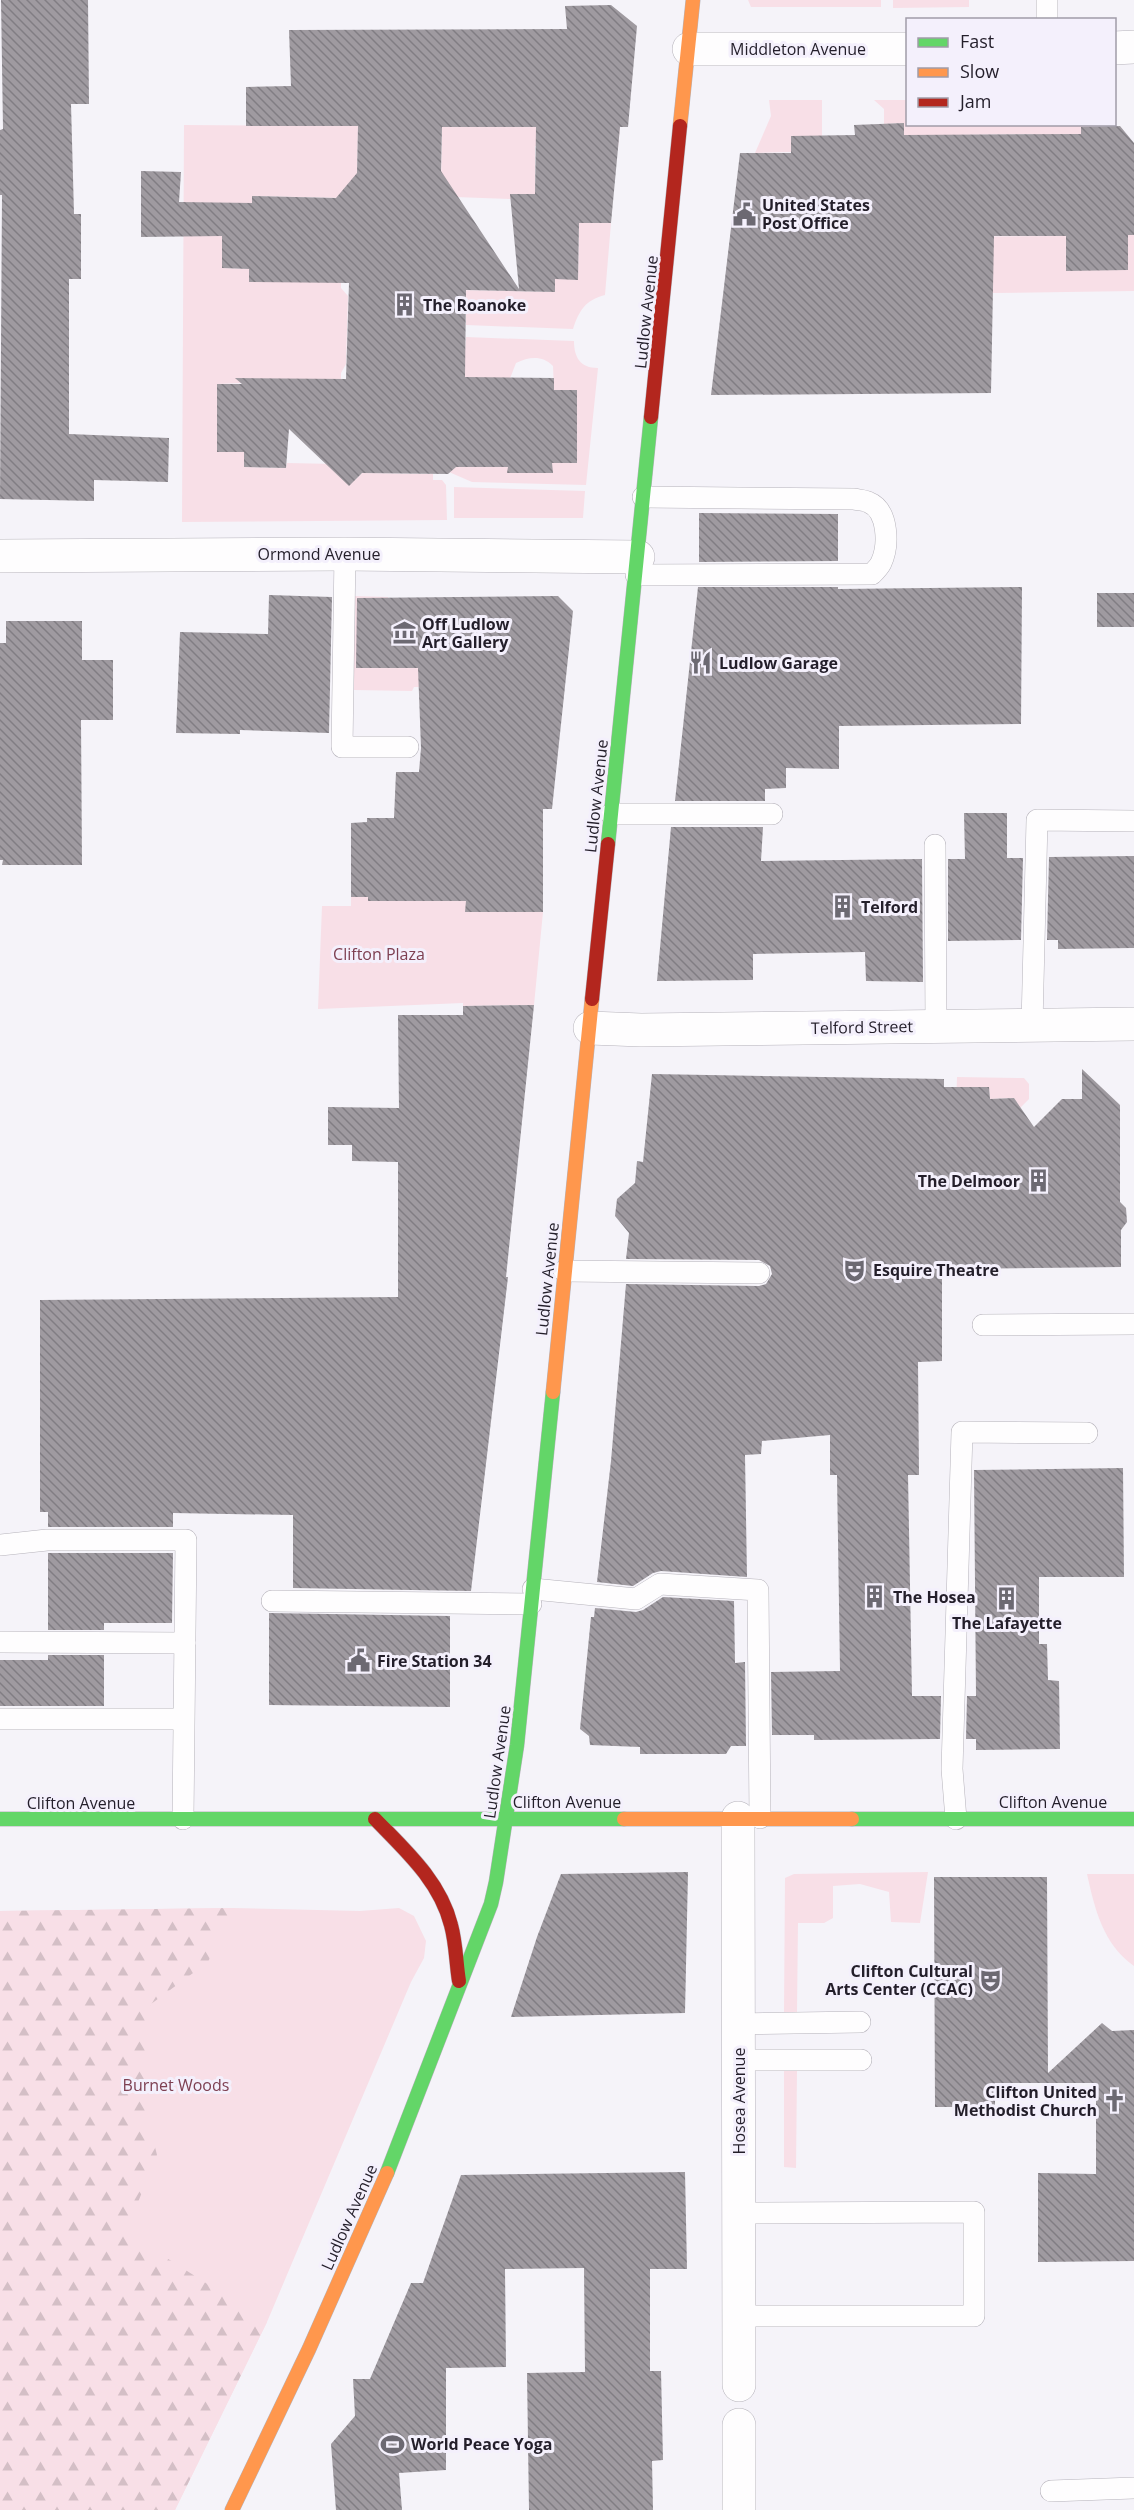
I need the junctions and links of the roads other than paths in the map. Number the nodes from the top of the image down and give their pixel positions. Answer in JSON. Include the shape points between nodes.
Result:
{"nodes":[{"id":1,"x":693,"y":0,"type":"edge"},
{"id":2,"x":1047,"y":0,"type":"edge"},
{"id":3,"x":1047,"y":18,"type":"edge"},
{"id":4,"x":1134,"y":47,"type":"edge"},
{"id":5,"x":1116,"y":48,"type":"edge"},
{"id":6,"x":689,"y":49,"type":"junction"},
{"id":7,"x":906,"y":49,"type":"edge"},
{"id":8,"x":643,"y":497,"type":"junction"},
{"id":9,"x":345,"y":554,"type":"junction"},
{"id":10,"x":0,"y":556,"type":"edge"},
{"id":11,"x":637,"y":566,"type":"junction"},
{"id":12,"x":408,"y":747,"type":"dead end"},
{"id":13,"x":611,"y":814,"type":"junction"},
{"id":14,"x":772,"y":814,"type":"dead end"},
{"id":15,"x":1134,"y":821,"type":"edge"},
{"id":16,"x":935,"y":845,"type":"dead end"},
{"id":17,"x":1134,"y":1024,"type":"edge"},
{"id":18,"x":1032,"y":1025,"type":"junction"},
{"id":19,"x":936,"y":1026,"type":"junction"},
{"id":20,"x":590,"y":1028,"type":"junction"},
{"id":21,"x":564,"y":1271,"type":"junction"},
{"id":22,"x":759,"y":1273,"type":"dead end"},
{"id":23,"x":1134,"y":1324,"type":"edge"},
{"id":24,"x":983,"y":1325,"type":"dead end"},
{"id":25,"x":1087,"y":1433,"type":"dead end"},
{"id":26,"x":0,"y":1545,"type":"edge"},
{"id":27,"x":532,"y":1596,"type":"junction"},
{"id":28,"x":272,"y":1601,"type":"dead end"},
{"id":29,"x":0,"y":1642,"type":"edge"},
{"id":30,"x":185,"y":1644,"type":"junction"},
{"id":31,"x":0,"y":1719,"type":"edge"},
{"id":32,"x":183,"y":1719,"type":"junction"},
{"id":33,"x":506,"y":1818,"type":"junction"},
{"id":34,"x":749,"y":1818,"type":"junction"},
{"id":35,"x":0,"y":1819,"type":"edge"},
{"id":36,"x":375,"y":1819,"type":"junction"},
{"id":37,"x":956,"y":1819,"type":"junction"},
{"id":38,"x":1134,"y":1819,"type":"edge"},
{"id":39,"x":183,"y":1820,"type":"junction"},
{"id":40,"x":459,"y":1983,"type":"junction"},
{"id":41,"x":860,"y":2022,"type":"dead end"},
{"id":42,"x":738,"y":2024,"type":"junction"},
{"id":43,"x":739,"y":2060,"type":"junction"},
{"id":44,"x":861,"y":2060,"type":"dead end"},
{"id":45,"x":739,"y":2213,"type":"junction"},
{"id":46,"x":739,"y":2316,"type":"junction"},
{"id":47,"x":739,"y":2385,"type":"dead end"},
{"id":48,"x":739,"y":2425,"type":"dead end"},
{"id":49,"x":1134,"y":2488,"type":"edge"},
{"id":50,"x":1051,"y":2491,"type":"dead end"},
{"id":51,"x":232,"y":2510,"type":"edge"},
{"id":52,"x":740,"y":2510,"type":"edge"}],
"edges":[{"from":1,"to":6,"type":"main road","name":"Ludlow Avenue"},
{"from":2,"to":3,"type":"lane"},
{"from":4,"to":5,"type":"street"},
{"from":6,"to":7,"type":"street","name":"Middleton Avenue"},
{"from":6,"to":8,"type":"main road","name":"Ludlow Avenue"},
{"from":8,"to":11,"type":"main road","name":"Ludlow Avenue"},
{"from":8,"to":11,"type":"lane","via":[[870,502],[885,522],[885,549],[881,564],[872,574]]},
{"from":9,"to":10,"type":"street","name":"Ormond Avenue"},
{"from":9,"to":11,"type":"street","name":"Ormond Avenue"},
{"from":9,"to":12,"type":"lane","via":[[342,747]]},
{"from":11,"to":13,"type":"main road","name":"Ludlow Avenue"},
{"from":13,"to":14,"type":"lane"},
{"from":13,"to":20,"type":"main road","name":"Ludlow Avenue"},
{"from":15,"to":18,"type":"lane","via":[[1037,820]]},
{"from":16,"to":19,"type":"lane"},
{"from":17,"to":18,"type":"street","name":"Telford Street"},
{"from":18,"to":19,"type":"street","name":"Telford Street"},
{"from":19,"to":20,"type":"street","name":"Telford Street"},
{"from":20,"to":21,"type":"main road","name":"Ludlow Avenue"},
{"from":21,"to":22,"type":"lane"},
{"from":21,"to":27,"type":"main road","name":"Ludlow Avenue"},
{"from":23,"to":24,"type":"lane"},
{"from":25,"to":37,"type":"lane","via":[[962,1432],[952,1769]]},
{"from":26,"to":30,"type":"lane","via":[[47,1540],[186,1540]]},
{"from":27,"to":28,"type":"lane"},
{"from":27,"to":33,"type":"main road","name":"Ludlow Avenue"},
{"from":27,"to":34,"type":"lane","via":[[636,1599],[660,1584],[758,1590]]},
{"from":29,"to":30,"type":"lane"},
{"from":30,"to":32,"type":"lane"},
{"from":31,"to":32,"type":"lane"},
{"from":32,"to":39,"type":"lane"},
{"from":33,"to":34,"type":"main road","name":"Clifton Avenue"},
{"from":33,"to":36,"type":"main road","name":"Clifton Avenue"},
{"from":33,"to":40,"type":"main road","name":"Ludlow Avenue","via":[[491,1904]]},
{"from":34,"to":37,"type":"main road","name":"Clifton Avenue"},
{"from":34,"to":42,"type":"street","name":"Hosea Avenue"},
{"from":35,"to":39,"type":"main road","name":"Clifton Avenue"},
{"from":36,"to":39,"type":"main road","name":"Clifton Avenue"},
{"from":36,"to":40,"type":"main road","via":[[426,1874],[441,1898],[451,1923]]},
{"from":37,"to":38,"type":"main road","name":"Clifton Avenue"},
{"from":40,"to":51,"type":"main road","name":"Ludlow Avenue","via":[[386,2175]]},
{"from":41,"to":42,"type":"lane"},
{"from":42,"to":43,"type":"street","name":"Hosea Avenue"},
{"from":43,"to":44,"type":"lane"},
{"from":43,"to":45,"type":"street","name":"Hosea Avenue"},
{"from":45,"to":46,"type":"street","name":"Hosea Avenue"},
{"from":45,"to":46,"type":"lane","via":[[974,2212],[974,2316]]},
{"from":46,"to":47,"type":"street","name":"Hosea Avenue"},
{"from":48,"to":52,"type":"street"},
{"from":49,"to":50,"type":"lane"}]}
